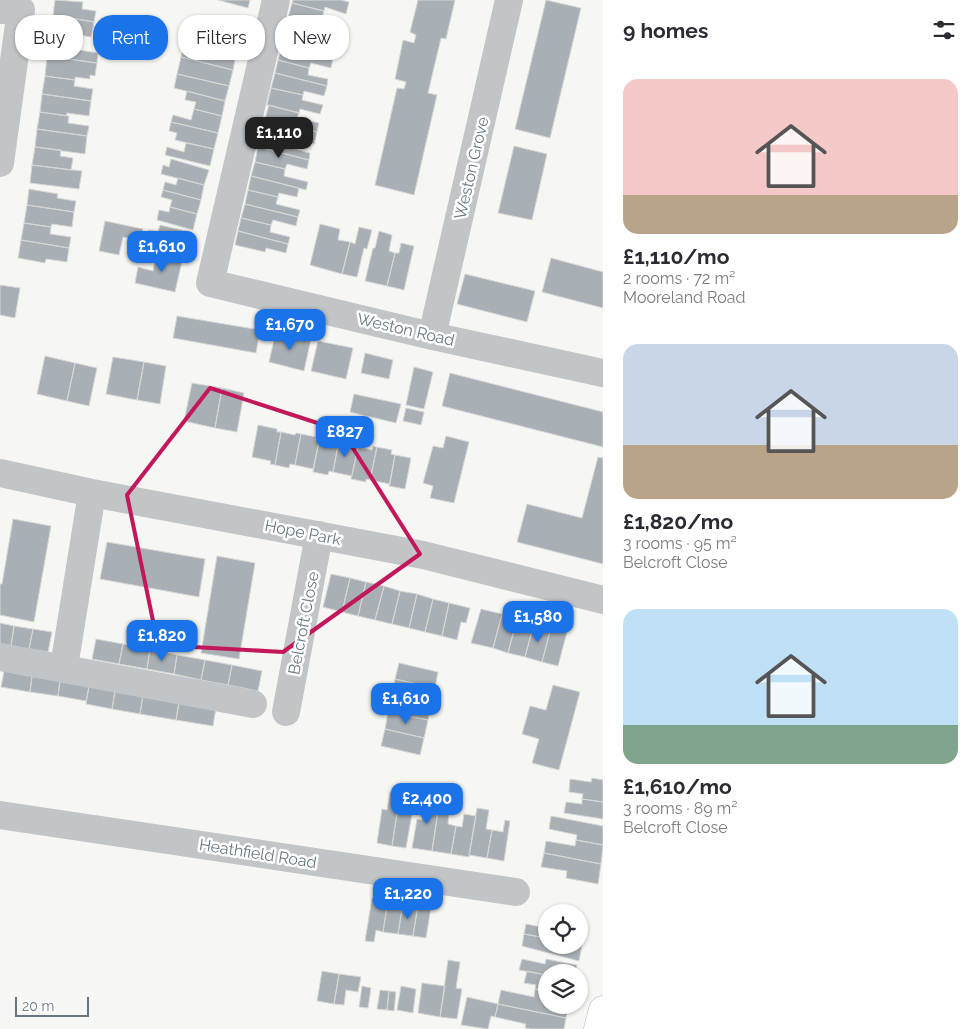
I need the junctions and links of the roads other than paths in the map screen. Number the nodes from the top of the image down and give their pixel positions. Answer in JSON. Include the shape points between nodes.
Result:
{"nodes":[{"id":1,"x":276,"y":0,"type":"edge"},
{"id":2,"x":509,"y":0,"type":"edge"},
{"id":3,"x":0,"y":10,"type":"edge"},
{"id":4,"x":0,"y":163,"type":"edge"},
{"id":5,"x":432,"y":336,"type":"junction"},
{"id":6,"x":602,"y":369,"type":"edge"},
{"id":7,"x":0,"y":473,"type":"edge"},
{"id":8,"x":92,"y":493,"type":"junction"},
{"id":9,"x":319,"y":534,"type":"junction"},
{"id":10,"x":603,"y":600,"type":"edge"},
{"id":11,"x":0,"y":657,"type":"edge"},
{"id":12,"x":64,"y":667,"type":"junction"},
{"id":13,"x":254,"y":704,"type":"dead end"},
{"id":14,"x":286,"y":712,"type":"dead end"},
{"id":15,"x":0,"y":815,"type":"edge"},
{"id":16,"x":516,"y":892,"type":"dead end"},
{"id":17,"x":603,"y":1010,"type":"edge"},
{"id":18,"x":598,"y":1029,"type":"edge"}],
"edges":[{"from":1,"to":5,"type":"street","name":"Weston Road","via":[[210,283]]},
{"from":2,"to":5,"type":"street","name":"Weston Grove"},
{"from":3,"to":4,"type":"street","via":[[21,10]]},
{"from":5,"to":6,"type":"street","name":"Weston Road"},
{"from":7,"to":8,"type":"street","name":"Hope Park"},
{"from":8,"to":9,"type":"street","name":"Hope Park"},
{"from":8,"to":12,"type":"street"},
{"from":9,"to":10,"type":"street","name":"Hope Park","via":[[423,555]]},
{"from":9,"to":14,"type":"street","name":"Belcroft Close"},
{"from":11,"to":12,"type":"street"},
{"from":12,"to":13,"type":"street"},
{"from":15,"to":16,"type":"street","name":"Heathfield Road"},
{"from":17,"to":18,"type":"main road"}]}
